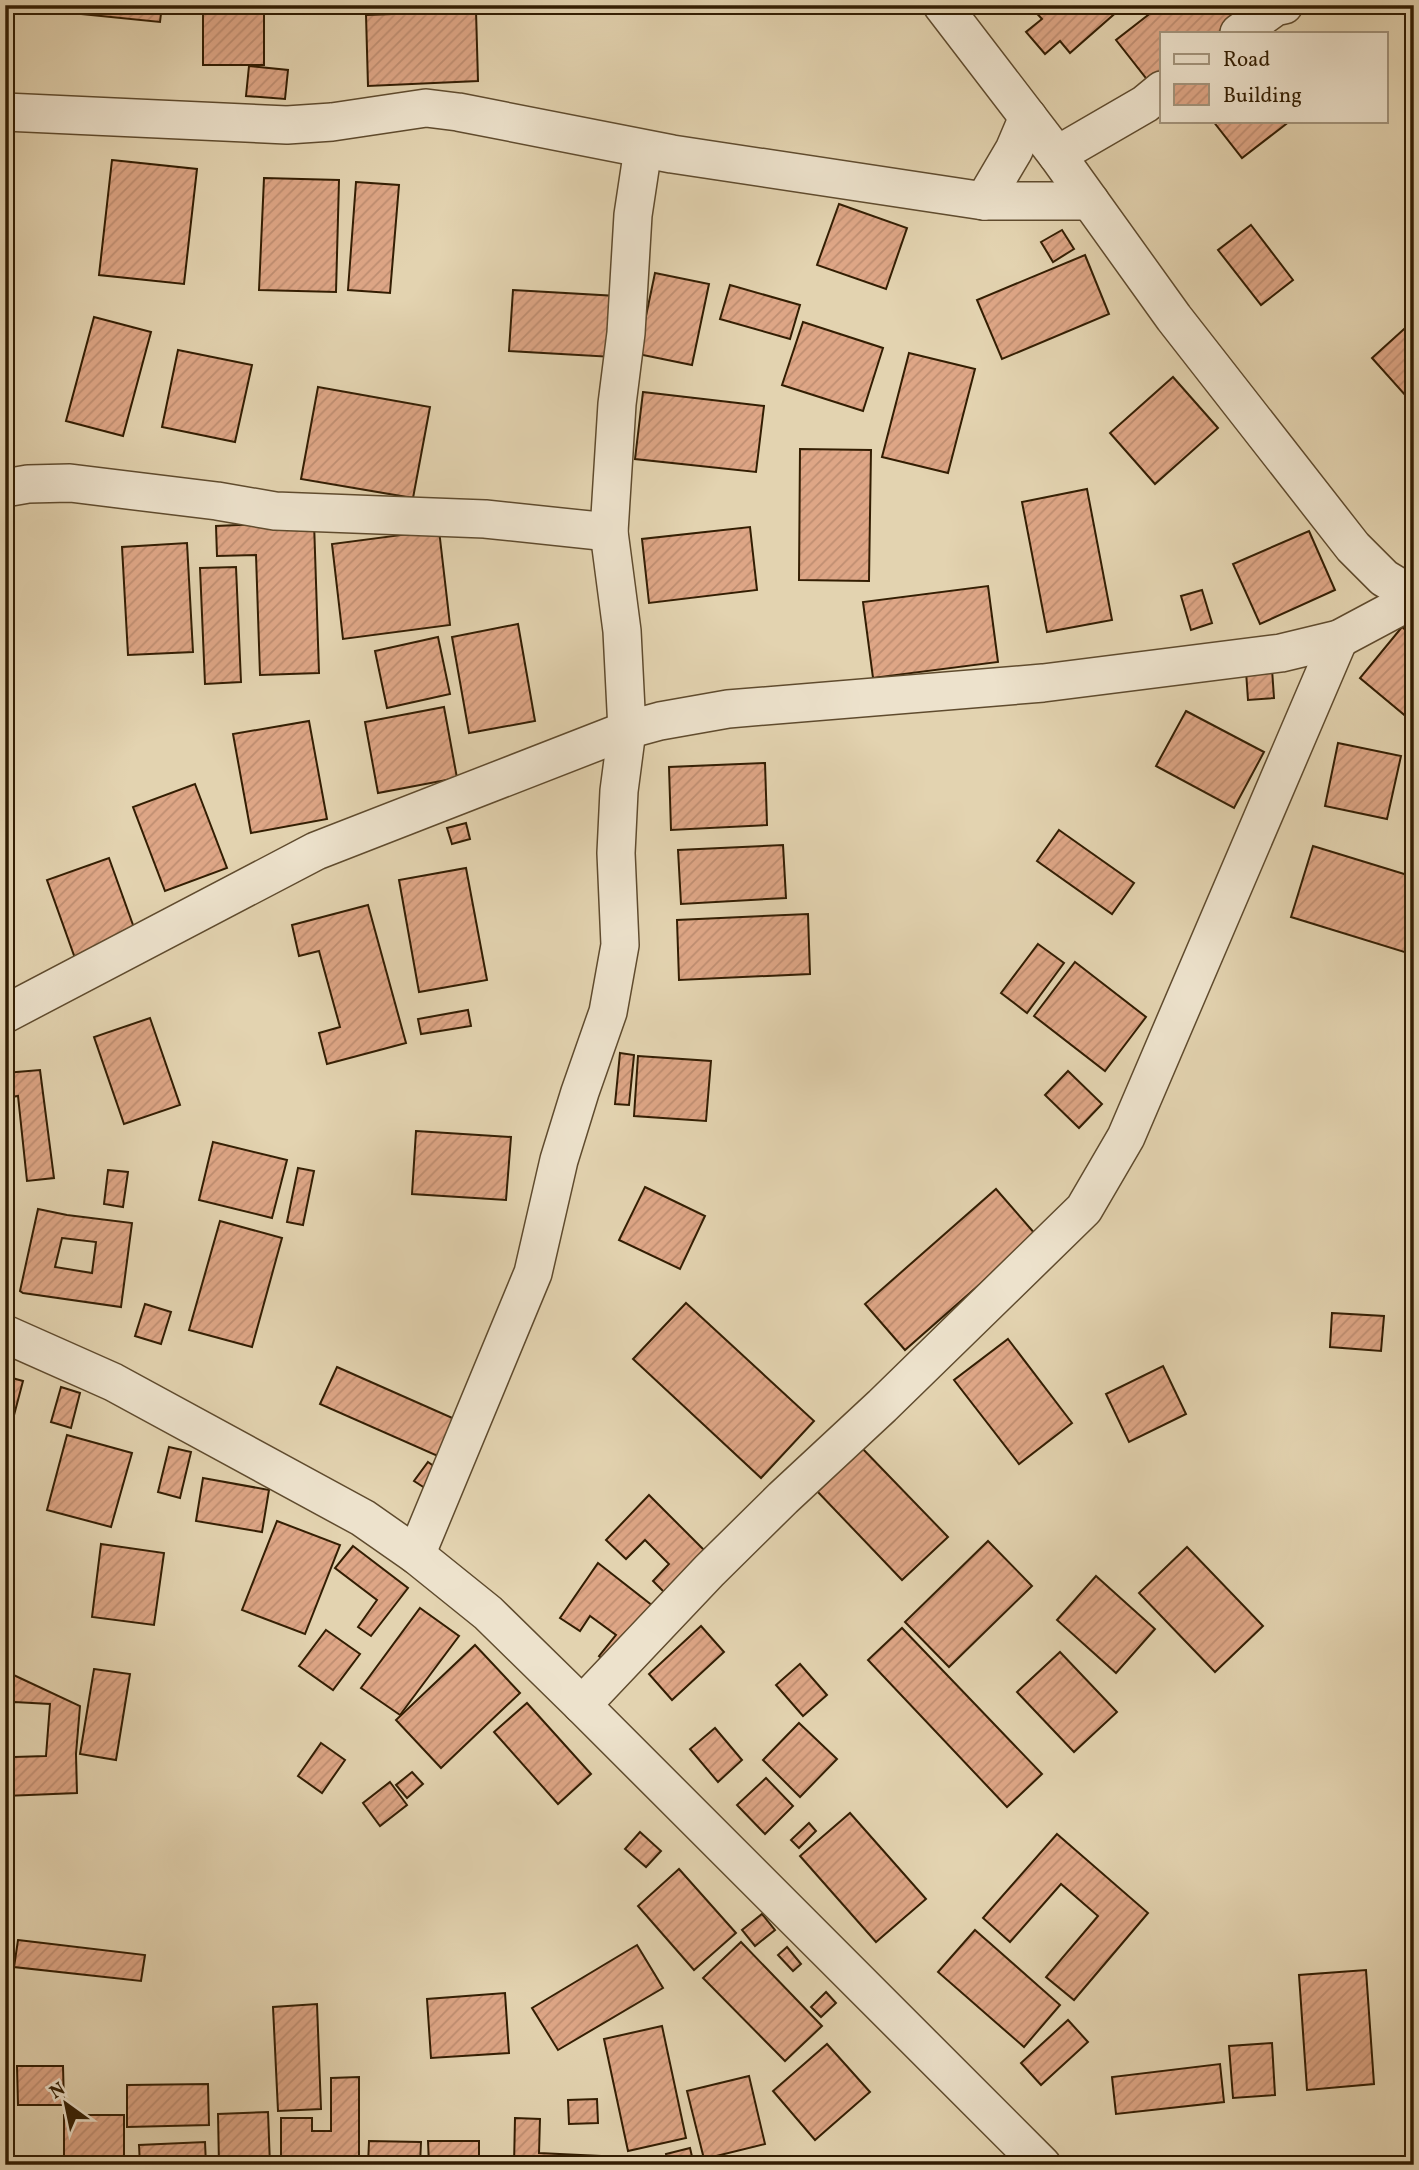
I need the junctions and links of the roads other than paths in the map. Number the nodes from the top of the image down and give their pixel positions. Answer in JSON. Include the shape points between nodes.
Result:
{"nodes":[{"id":1,"x":942,"y":5,"type":"edge"},
{"id":2,"x":1283,"y":5,"type":"edge"},
{"id":3,"x":1240,"y":32,"type":"edge"},
{"id":4,"x":1160,"y":92,"type":"edge"},
{"id":5,"x":5,"y":112,"type":"edge"},
{"id":6,"x":1028,"y":117,"type":"junction"},
{"id":7,"x":643,"y":149,"type":"junction"},
{"id":8,"x":1057,"y":155,"type":"junction"},
{"id":9,"x":984,"y":201,"type":"junction"},
{"id":10,"x":1090,"y":201,"type":"junction"},
{"id":11,"x":5,"y":488,"type":"edge"},
{"id":12,"x":609,"y":532,"type":"junction"},
{"id":13,"x":1414,"y":597,"type":"edge"},
{"id":14,"x":1339,"y":639,"type":"junction"},
{"id":15,"x":627,"y":730,"type":"junction"},
{"id":16,"x":5,"y":1014,"type":"edge"},
{"id":17,"x":5,"y":1334,"type":"edge"},
{"id":18,"x":416,"y":1555,"type":"junction"},
{"id":19,"x":582,"y":1704,"type":"junction"},
{"id":20,"x":1042,"y":2165,"type":"edge"}],
"edges":[{"from":1,"to":6,"type":"street"},
{"from":2,"to":3,"type":"street"},
{"from":4,"to":8,"type":"street"},
{"from":5,"to":7,"type":"street","via":[[287,125],[426,108]]},
{"from":6,"to":8,"type":"street"},
{"from":6,"to":9,"type":"street"},
{"from":7,"to":9,"type":"street"},
{"from":7,"to":12,"type":"street","via":[[633,215]]},
{"from":8,"to":10,"type":"street"},
{"from":9,"to":10,"type":"street"},
{"from":10,"to":13,"type":"street","via":[[1174,318],[1353,547],[1384,578]]},
{"from":11,"to":12,"type":"street","via":[[70,483],[275,511],[485,519]]},
{"from":12,"to":15,"type":"street","via":[[622,631]]},
{"from":13,"to":14,"type":"street"},
{"from":14,"to":15,"type":"street","via":[[1184,667],[728,709]]},
{"from":14,"to":19,"type":"street","via":[[1126,1137],[1084,1209],[783,1498]]},
{"from":15,"to":16,"type":"street","via":[[316,851]]},
{"from":15,"to":18,"type":"street","via":[[616,853],[620,944],[608,1013],[559,1160],[533,1273]]},
{"from":17,"to":18,"type":"street","via":[[113,1382],[363,1518]]},
{"from":18,"to":19,"type":"street","via":[[488,1613]]},
{"from":19,"to":20,"type":"street"}]}
